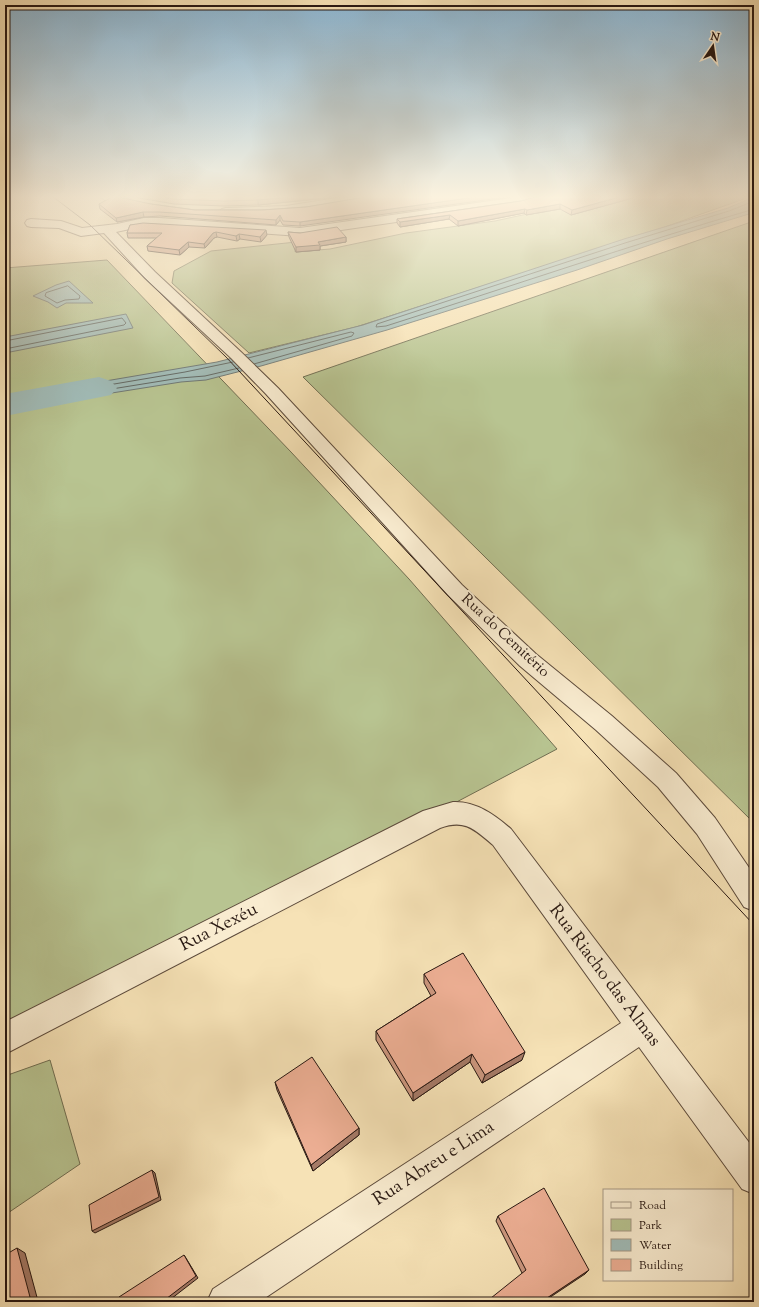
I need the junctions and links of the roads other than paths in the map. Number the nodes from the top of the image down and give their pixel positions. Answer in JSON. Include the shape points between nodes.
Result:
{"nodes":[{"id":1,"x":133,"y":257,"type":"edge"},
{"id":2,"x":432,"y":819,"type":"joint"},
{"id":3,"x":754,"y":898,"type":"edge"},
{"id":4,"x":642,"y":1027,"type":"junction"},
{"id":5,"x":5,"y":1038,"type":"edge"},
{"id":6,"x":754,"y":1177,"type":"edge"},
{"id":7,"x":226,"y":1302,"type":"edge"}],
"edges":[{"from":1,"to":3,"type":"street","name":"Rua do Cemitério","via":[[254,373],[456,590],[528,660],[604,723],[666,780],[706,826]]},
{"from":2,"to":4,"type":"street","name":"Rua Riacho das Almas","via":[[455,812],[472,815],[502,837]]},
{"from":2,"to":5,"type":"street","name":"Rua Xexéu"},
{"from":4,"to":6,"type":"street","name":"Rua Riacho das Almas"},
{"from":4,"to":7,"type":"street","name":"Rua Abreu e Lima"}]}
